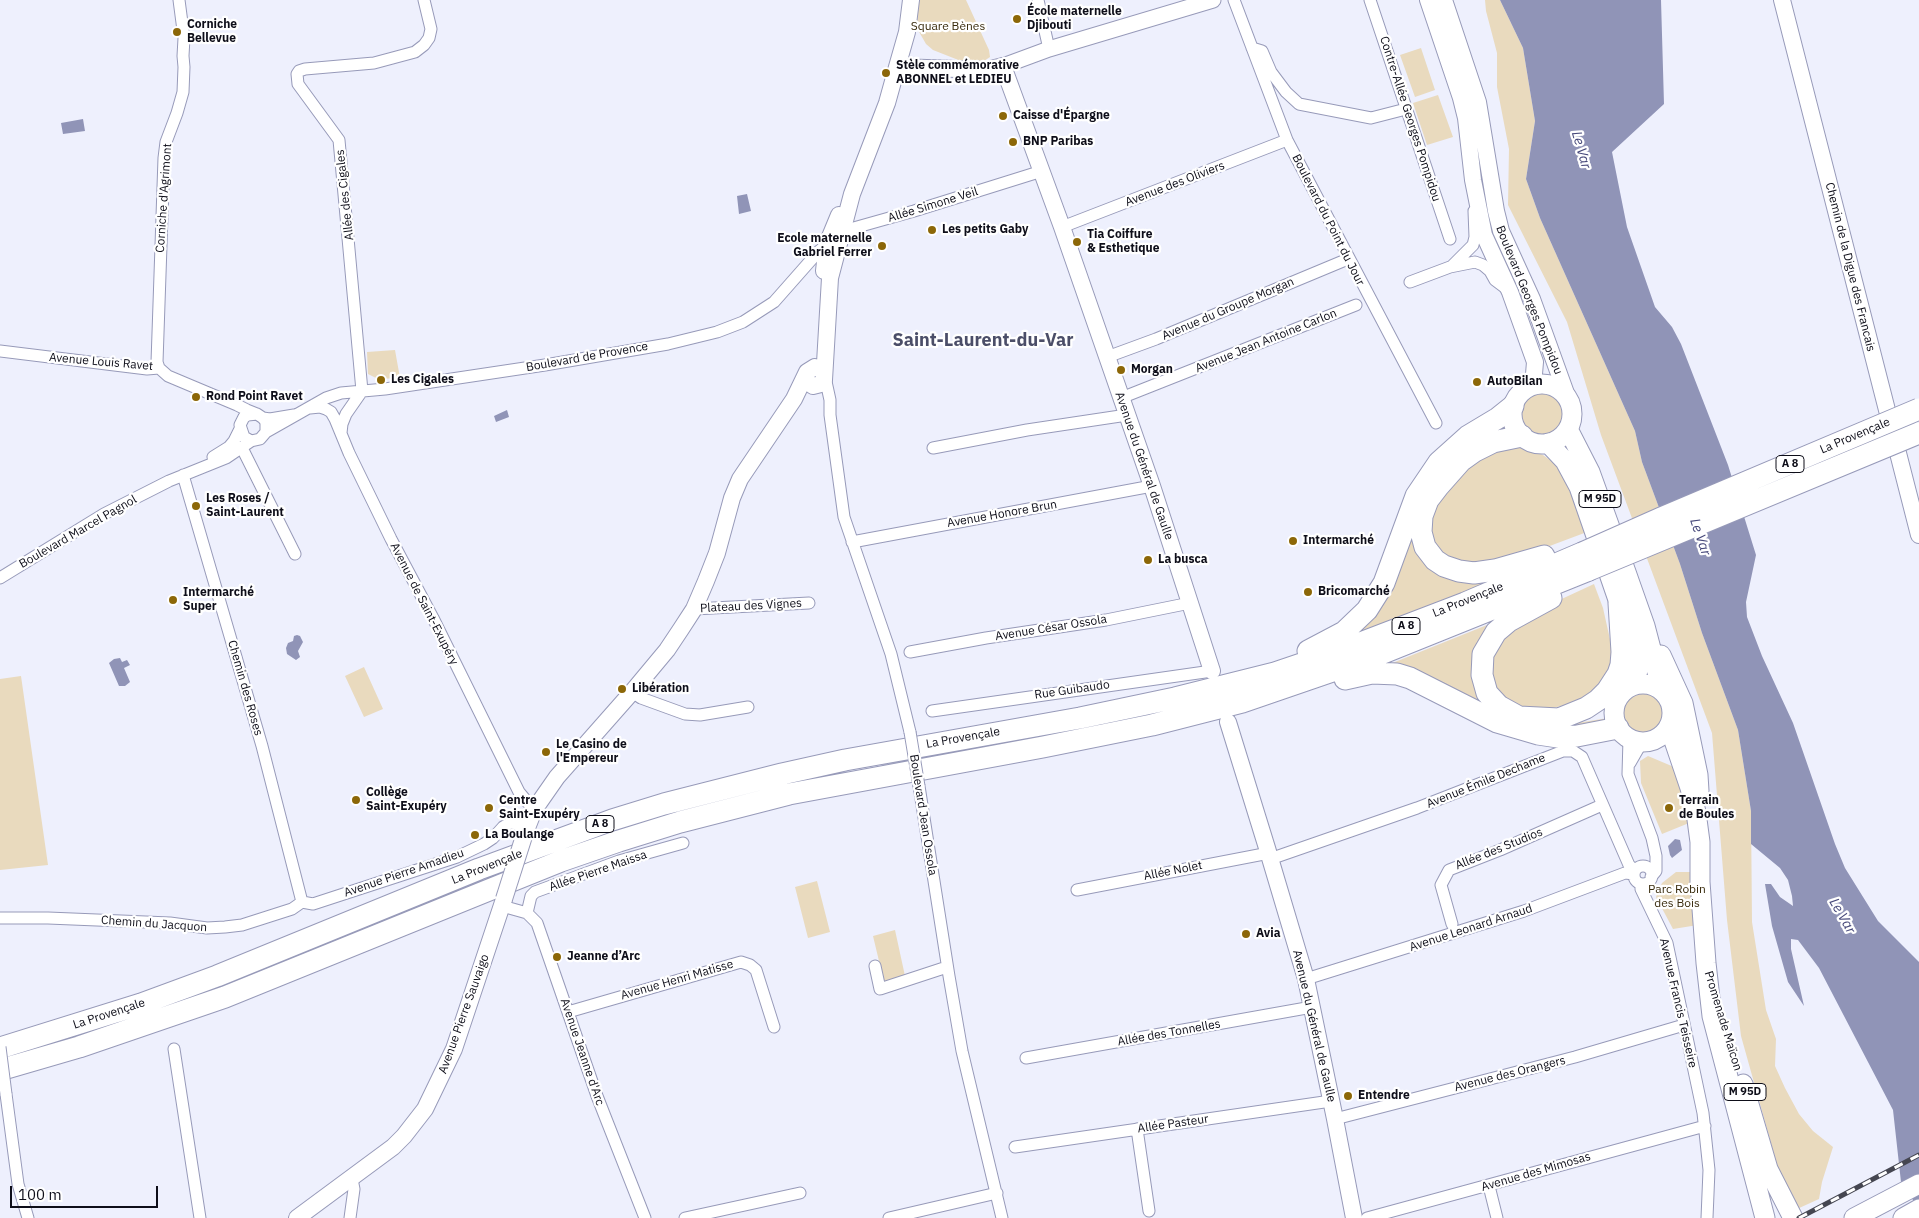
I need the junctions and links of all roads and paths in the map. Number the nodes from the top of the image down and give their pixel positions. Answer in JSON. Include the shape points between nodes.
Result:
{"nodes":[{"id":1,"x":179,"y":0,"type":"edge"},
{"id":2,"x":424,"y":0,"type":"edge"},
{"id":3,"x":910,"y":0,"type":"edge"},
{"id":4,"x":1038,"y":0,"type":"edge"},
{"id":5,"x":1213,"y":0,"type":"edge"},
{"id":6,"x":1224,"y":0,"type":"edge"},
{"id":7,"x":1370,"y":0,"type":"edge"},
{"id":8,"x":1428,"y":0,"type":"edge"},
{"id":9,"x":1444,"y":0,"type":"edge"},
{"id":10,"x":1782,"y":0,"type":"edge"},
{"id":11,"x":1236,"y":4,"type":"edge"},
{"id":12,"x":1252,"y":48,"type":"junction"},
{"id":13,"x":1049,"y":49,"type":"junction"},
{"id":14,"x":1003,"y":66,"type":"junction"},
{"id":15,"x":897,"y":67,"type":"junction"},
{"id":16,"x":1406,"y":109,"type":"junction"},
{"id":17,"x":1287,"y":140,"type":"junction"},
{"id":18,"x":1042,"y":171,"type":"junction"},
{"id":19,"x":852,"y":194,"type":"junction"},
{"id":20,"x":1477,"y":200,"type":"junction"},
{"id":21,"x":1062,"y":227,"type":"junction"},
{"id":22,"x":843,"y":231,"type":"junction"},
{"id":23,"x":1450,"y":239,"type":"dead end"},
{"id":24,"x":827,"y":244,"type":"junction"},
{"id":25,"x":1348,"y":259,"type":"junction"},
{"id":26,"x":834,"y":264,"type":"junction"},
{"id":27,"x":1450,"y":267,"type":"junction"},
{"id":28,"x":1410,"y":282,"type":"dead end"},
{"id":29,"x":1510,"y":292,"type":"junction"},
{"id":30,"x":1356,"y":305,"type":"dead end"},
{"id":31,"x":0,"y":351,"type":"edge"},
{"id":32,"x":1107,"y":357,"type":"junction"},
{"id":33,"x":159,"y":368,"type":"junction"},
{"id":34,"x":816,"y":378,"type":"junction"},
{"id":35,"x":1533,"y":386,"type":"junction"},
{"id":36,"x":362,"y":391,"type":"junction"},
{"id":37,"x":1567,"y":396,"type":"junction"},
{"id":38,"x":1121,"y":398,"type":"junction"},
{"id":39,"x":224,"y":400,"type":"junction"},
{"id":40,"x":1513,"y":406,"type":"junction"},
{"id":41,"x":310,"y":408,"type":"junction"},
{"id":42,"x":1919,"y":410,"type":"edge"},
{"id":43,"x":298,"y":414,"type":"junction"},
{"id":44,"x":1127,"y":415,"type":"junction"},
{"id":45,"x":260,"y":416,"type":"junction"},
{"id":46,"x":1436,"y":423,"type":"dead end"},
{"id":47,"x":240,"y":425,"type":"junction"},
{"id":48,"x":1568,"y":429,"type":"junction"},
{"id":49,"x":266,"y":432,"type":"junction"},
{"id":50,"x":341,"y":434,"type":"junction"},
{"id":51,"x":1919,"y":434,"type":"edge"},
{"id":52,"x":1522,"y":436,"type":"junction"},
{"id":53,"x":252,"y":441,"type":"junction"},
{"id":54,"x":1548,"y":443,"type":"junction"},
{"id":55,"x":242,"y":448,"type":"junction"},
{"id":56,"x":933,"y":448,"type":"dead end"},
{"id":57,"x":183,"y":475,"type":"junction"},
{"id":58,"x":1152,"y":486,"type":"junction"},
{"id":59,"x":1919,"y":535,"type":"edge"},
{"id":60,"x":852,"y":542,"type":"junction"},
{"id":61,"x":295,"y":554,"type":"dead end"},
{"id":62,"x":1585,"y":561,"type":"junction"},
{"id":63,"x":0,"y":578,"type":"edge"},
{"id":64,"x":810,"y":603,"type":"dead end"},
{"id":65,"x":1190,"y":603,"type":"junction"},
{"id":66,"x":1619,"y":604,"type":"junction"},
{"id":67,"x":694,"y":609,"type":"junction"},
{"id":68,"x":1645,"y":626,"type":"junction"},
{"id":69,"x":910,"y":652,"type":"dead end"},
{"id":70,"x":1218,"y":678,"type":"junction"},
{"id":71,"x":1634,"y":685,"type":"junction"},
{"id":72,"x":1662,"y":691,"type":"junction"},
{"id":73,"x":632,"y":692,"type":"junction"},
{"id":74,"x":1242,"y":702,"type":"junction"},
{"id":75,"x":1615,"y":706,"type":"junction"},
{"id":76,"x":748,"y":707,"type":"dead end"},
{"id":77,"x":932,"y":711,"type":"dead end"},
{"id":78,"x":1558,"y":719,"type":"junction"},
{"id":79,"x":1228,"y":722,"type":"dead end"},
{"id":80,"x":1669,"y":726,"type":"junction"},
{"id":81,"x":1636,"y":737,"type":"junction"},
{"id":82,"x":1682,"y":765,"type":"junction"},
{"id":83,"x":1602,"y":805,"type":"junction"},
{"id":84,"x":1696,"y":812,"type":"junction"},
{"id":85,"x":529,"y":823,"type":"junction"},
{"id":86,"x":683,"y":844,"type":"dead end"},
{"id":87,"x":1270,"y":856,"type":"junction"},
{"id":88,"x":1641,"y":874,"type":"junction"},
{"id":89,"x":1076,"y":890,"type":"dead end"},
{"id":90,"x":302,"y":902,"type":"junction"},
{"id":91,"x":503,"y":902,"type":"junction"},
{"id":92,"x":527,"y":914,"type":"junction"},
{"id":93,"x":0,"y":918,"type":"edge"},
{"id":94,"x":1452,"y":924,"type":"dead end"},
{"id":95,"x":1706,"y":964,"type":"junction"},
{"id":96,"x":874,"y":966,"type":"dead end"},
{"id":97,"x":947,"y":967,"type":"junction"},
{"id":98,"x":1306,"y":979,"type":"junction"},
{"id":99,"x":1312,"y":1007,"type":"junction"},
{"id":100,"x":568,"y":1012,"type":"junction"},
{"id":101,"x":1684,"y":1025,"type":"junction"},
{"id":102,"x":774,"y":1027,"type":"dead end"},
{"id":103,"x":0,"y":1047,"type":"edge"},
{"id":104,"x":174,"y":1049,"type":"dead end"},
{"id":105,"x":1026,"y":1058,"type":"dead end"},
{"id":106,"x":0,"y":1070,"type":"edge"},
{"id":107,"x":4,"y":1100,"type":"edge"},
{"id":108,"x":1332,"y":1101,"type":"junction"},
{"id":109,"x":1335,"y":1119,"type":"junction"},
{"id":110,"x":1705,"y":1126,"type":"junction"},
{"id":111,"x":1137,"y":1129,"type":"junction"},
{"id":112,"x":1015,"y":1147,"type":"dead end"},
{"id":113,"x":346,"y":1183,"type":"junction"},
{"id":114,"x":1919,"y":1184,"type":"edge"},
{"id":115,"x":1489,"y":1186,"type":"junction"},
{"id":116,"x":800,"y":1193,"type":"dead end"},
{"id":117,"x":997,"y":1193,"type":"junction"},
{"id":118,"x":1919,"y":1209,"type":"edge"},
{"id":119,"x":1149,"y":1211,"type":"dead end"},
{"id":120,"x":28,"y":1218,"type":"edge"},
{"id":121,"x":200,"y":1218,"type":"edge"},
{"id":122,"x":298,"y":1218,"type":"edge"},
{"id":123,"x":350,"y":1218,"type":"edge"},
{"id":124,"x":644,"y":1218,"type":"edge"},
{"id":125,"x":685,"y":1218,"type":"edge"},
{"id":126,"x":889,"y":1218,"type":"edge"},
{"id":127,"x":1002,"y":1218,"type":"edge"},
{"id":128,"x":1354,"y":1218,"type":"edge"},
{"id":129,"x":1367,"y":1218,"type":"edge"},
{"id":130,"x":1497,"y":1218,"type":"edge"},
{"id":131,"x":1707,"y":1218,"type":"edge"},
{"id":132,"x":1765,"y":1218,"type":"edge"},
{"id":133,"x":1793,"y":1218,"type":"edge"},
{"id":134,"x":1854,"y":1218,"type":"edge"},
{"id":135,"x":1903,"y":1218,"type":"edge"}],
"edges":[{"from":1,"to":33,"type":"street","name":"Corniche d'Agrimont","via":[[184,38],[183,92],[166,142],[164,158],[156,347]]},
{"from":2,"to":36,"type":"street","name":"Allée des Cigales","via":[[430,38],[415,52],[374,63],[305,69],[297,74],[298,84],[339,140]]},
{"from":3,"to":15,"type":"main road","via":[[907,32]]},
{"from":4,"to":13,"type":"street"},
{"from":5,"to":13,"type":"street"},
{"from":6,"to":11,"type":"street","name":"Boulevard du Point du Jour"},
{"from":7,"to":16,"type":"street","name":"Contre-Allée Georges Pompidou"},
{"from":8,"to":20,"type":"main road","name":"Boulevard Georges Pompidou","via":[[1461,98]]},
{"from":9,"to":37,"type":"main road","name":"Boulevard Georges Pompidou","via":[[1478,102],[1501,230],[1532,299]]},
{"from":10,"to":59,"type":"main road","name":"Chemin de la Digue des Francais"},
{"from":11,"to":12,"type":"street","name":"Boulevard du Point du Jour"},
{"from":12,"to":16,"type":"street","via":[[1262,51],[1271,72],[1299,104],[1371,118]]},
{"from":12,"to":17,"type":"street","name":"Boulevard du Point du Jour"},
{"from":13,"to":14,"type":"street"},
{"from":14,"to":15,"type":"main road","via":[[986,70]]},
{"from":14,"to":18,"type":"main road","name":"Avenue du Général de Gaulle"},
{"from":15,"to":19,"type":"main road"},
{"from":16,"to":23,"type":"street","name":"Contre-Allée Georges Pompidou"},
{"from":17,"to":21,"type":"street","name":"Avenue des Oliviers"},
{"from":17,"to":25,"type":"street","name":"Boulevard du Point du Jour"},
{"from":18,"to":21,"type":"main road","name":"Avenue du Général de Gaulle"},
{"from":18,"to":22,"type":"street","name":"Allée Simone Veil"},
{"from":19,"to":22,"type":"main road"},
{"from":19,"to":24,"type":"main road"},
{"from":20,"to":27,"type":"street","via":[[1472,214],[1474,245]]},
{"from":20,"to":29,"type":"main road","name":"Boulevard Georges Pompidou","via":[[1484,235]]},
{"from":21,"to":32,"type":"main road","name":"Avenue du Général de Gaulle"},
{"from":22,"to":24,"type":"street","name":"Allée Simone Veil"},
{"from":22,"to":26,"type":"main road"},
{"from":24,"to":26,"type":"street"},
{"from":24,"to":34,"type":"main road"},
{"from":24,"to":36,"type":"street","name":"Boulevard de Provence","via":[[774,302],[749,318],[717,332],[668,344],[545,365]]},
{"from":25,"to":32,"type":"street","name":"Avenue du Groupe Morgan"},
{"from":25,"to":46,"type":"street","name":"Boulevard du Point du Jour"},
{"from":26,"to":34,"type":"main road"},
{"from":27,"to":28,"type":"street"},
{"from":27,"to":29,"type":"street","via":[[1474,262],[1483,265]]},
{"from":29,"to":35,"type":"main road","name":"Boulevard Georges Pompidou","via":[[1535,362]]},
{"from":30,"to":38,"type":"street","name":"Avenue Jean Antoine Carlon"},
{"from":31,"to":33,"type":"street","name":"Avenue Louis Ravet"},
{"from":32,"to":38,"type":"main road","name":"Avenue du Général de Gaulle"},
{"from":33,"to":39,"type":"street","name":"Avenue Louis Ravet","via":[[168,376]]},
{"from":34,"to":60,"type":"street","name":"Boulevard Jean Ossola","via":[[830,415],[841,500]]},
{"from":34,"to":67,"type":"main road","name":"Avenue Pierre Sauvaigo","via":[[794,398],[740,479],[717,553]]},
{"from":35,"to":37,"type":"main road","via":[[1549,385]]},
{"from":35,"to":40,"type":"main road","via":[[1523,391]]},
{"from":36,"to":41,"type":"street","name":"Boulevard de Provence","via":[[333,395]]},
{"from":36,"to":50,"type":"street","via":[[346,414]]},
{"from":37,"to":48,"type":"main road","via":[[1572,410]]},
{"from":38,"to":44,"type":"main road","name":"Avenue du Général de Gaulle"},
{"from":39,"to":45,"type":"street","name":"Avenue Louis Ravet"},
{"from":39,"to":47,"type":"street","name":"Avenue Louis Ravet"},
{"from":40,"to":52,"type":"main road","via":[[1514,422]]},
{"from":40,"to":70,"type":"highway","via":[[1459,443],[1430,474],[1410,509],[1384,583],[1356,622],[1325,643],[1255,671]]},
{"from":41,"to":43,"type":"street","name":"Boulevard de Provence"},
{"from":41,"to":50,"type":"street","name":"Avenue de Saint-Exupéry","via":[[320,407],[330,412]]},
{"from":42,"to":62,"type":"highway","name":"La Provençale","number":"A 8","bridge":true,"via":[[1661,518]]},
{"from":43,"to":45,"type":"street","name":"Boulevard de Provence","via":[[270,419]]},
{"from":43,"to":49,"type":"street","name":"Boulevard de Provence"},
{"from":44,"to":56,"type":"street"},
{"from":44,"to":58,"type":"main road","name":"Avenue du Général de Gaulle"},
{"from":45,"to":47,"type":"street","via":[[248,415]]},
{"from":45,"to":49,"type":"street","via":[[267,427]]},
{"from":47,"to":53,"type":"street","via":[[244,437]]},
{"from":47,"to":57,"type":"street","name":"Boulevard Marcel Pagnol","via":[[229,446]]},
{"from":48,"to":54,"type":"main road"},
{"from":48,"to":68,"type":"main road","number":"M 95D","via":[[1590,472]]},
{"from":49,"to":53,"type":"street","via":[[260,439]]},
{"from":50,"to":85,"type":"street","name":"Avenue de Saint-Exupéry","via":[[519,792]]},
{"from":51,"to":62,"type":"highway","name":"La Provençale","number":"A 8","bridge":true,"via":[[1666,538]]},
{"from":52,"to":54,"type":"main road","via":[[1537,443]]},
{"from":52,"to":62,"type":"highway","via":[[1482,447],[1450,473],[1425,507],[1422,532],[1425,547],[1444,566],[1474,573],[1546,556]]},
{"from":53,"to":55,"type":"street","name":"Boulevard Marcel Pagnol"},
{"from":54,"to":66,"type":"main road","number":"M 95D","via":[[1566,461],[1579,487]]},
{"from":55,"to":57,"type":"street","name":"Boulevard Marcel Pagnol","via":[[220,461]]},
{"from":55,"to":61,"type":"street"},
{"from":57,"to":63,"type":"street","name":"Boulevard Marcel Pagnol","via":[[104,514]]},
{"from":57,"to":90,"type":"street","name":"Chemin des Roses","via":[[262,746]]},
{"from":58,"to":60,"type":"street","name":"Avenue Honore Brun"},
{"from":58,"to":65,"type":"main road","name":"Avenue du Général de Gaulle"},
{"from":60,"to":97,"type":"street","name":"Boulevard Jean Ossola","bridge":true,"via":[[891,654],[910,732]]},
{"from":62,"to":70,"type":"highway","name":"La Provençale","number":"A 8","via":[[1275,673]]},
{"from":62,"to":74,"type":"highway","name":"La Provençale","number":"A 8","via":[[1373,657]]},
{"from":62,"to":78,"type":"highway","via":[[1496,632],[1483,654],[1484,684],[1498,706],[1519,717]]},
{"from":64,"to":67,"type":"street","name":"Plateau des Vignes"},
{"from":65,"to":69,"type":"street","name":"Avenue César Ossola"},
{"from":65,"to":70,"type":"main road","name":"Avenue du Général de Gaulle"},
{"from":66,"to":71,"type":"main road","number":"M 95D","via":[[1638,661]]},
{"from":66,"to":78,"type":"highway","via":[[1622,652],[1618,674],[1598,700]]},
{"from":67,"to":73,"type":"main road","name":"Avenue Pierre Sauvaigo","via":[[667,650]]},
{"from":68,"to":72,"type":"main road","number":"M 95D"},
{"from":68,"to":84,"type":"main road","number":"M 95D","via":[[1683,703],[1698,775],[1700,796]]},
{"from":70,"to":77,"type":"street","name":"Rue Guibaudo"},
{"from":70,"to":103,"type":"highway","name":"La Provençale","number":"A 8","via":[[1080,718],[845,760],[664,804],[479,869],[175,992],[72,1027]]},
{"from":71,"to":72,"type":"main road","via":[[1650,685]]},
{"from":71,"to":75,"type":"main road","via":[[1619,696]]},
{"from":72,"to":80,"type":"main road","via":[[1672,709]]},
{"from":73,"to":76,"type":"street","via":[[685,714],[700,715]]},
{"from":73,"to":85,"type":"main road","name":"Avenue Pierre Sauvaigo","via":[[557,777]]},
{"from":74,"to":81,"type":"highway","via":[[1316,688],[1358,675],[1385,672],[1410,678],[1473,711],[1521,731],[1558,737]]},
{"from":74,"to":106,"type":"highway","name":"La Provençale","number":"A 8","via":[[1152,725],[789,794],[680,822],[561,861],[225,997],[79,1047]]},
{"from":75,"to":78,"type":"highway","via":[[1588,716]]},
{"from":75,"to":81,"type":"main road","via":[[1615,722]]},
{"from":79,"to":87,"type":"main road","name":"Avenue du Général de Gaulle"},
{"from":80,"to":81,"type":"main road","via":[[1664,733]]},
{"from":80,"to":82,"type":"main road","name":"Promenade Maïcon","number":"M 95D"},
{"from":81,"to":82,"type":"main road","name":"Promenade Maïcon","number":"M 95D","via":[[1664,747]]},
{"from":81,"to":88,"type":"street","via":[[1628,769],[1630,784],[1654,846],[1657,864],[1656,871]]},
{"from":82,"to":84,"type":"main road","name":"Promenade Maïcon","number":"M 95D"},
{"from":83,"to":87,"type":"street","name":"Avenue Émile Dechame","via":[[1582,757],[1573,751],[1563,751],[1372,825]]},
{"from":83,"to":88,"type":"street","name":"Avenue Émile Dechame","via":[[1629,865]]},
{"from":83,"to":94,"type":"street","name":"Allée des Studios","via":[[1449,870],[1441,885]]},
{"from":84,"to":95,"type":"main road","name":"Promenade Maïcon","number":"M 95D"},
{"from":85,"to":90,"type":"street","name":"Avenue Pierre Amadieu","via":[[503,826],[493,838],[457,857],[313,904]]},
{"from":85,"to":91,"type":"main road","name":"Avenue Pierre Sauvaigo","bridge":true},
{"from":86,"to":92,"type":"street","name":"Allée Pierre Maissa","via":[[619,861],[535,892]]},
{"from":87,"to":89,"type":"street","name":"Allée Nolet"},
{"from":87,"to":98,"type":"main road","name":"Avenue du Général de Gaulle"},
{"from":88,"to":98,"type":"street","name":"Avenue Leonard Arnaud","via":[[1625,873],[1524,911]]},
{"from":88,"to":101,"type":"street","name":"Avenue Francis Teisseire","via":[[1641,889],[1667,943]]},
{"from":90,"to":93,"type":"street","name":"Chemin du Jacquon","via":[[292,909],[225,927]]},
{"from":91,"to":92,"type":"street"},
{"from":91,"to":113,"type":"main road","name":"Avenue Pierre Sauvaigo","via":[[454,1049],[425,1109],[404,1136]]},
{"from":92,"to":100,"type":"street","name":"Avenue Jeanne d'Arc","via":[[537,922]]},
{"from":95,"to":132,"type":"main road","name":"Promenade Maïcon","number":"M 95D","via":[[1712,1016]]},
{"from":95,"to":133,"type":"main road","name":"Promenade Maïcon","number":"M 95D","via":[[1768,1169]]},
{"from":96,"to":97,"type":"street","via":[[880,989]]},
{"from":97,"to":117,"type":"street","name":"Boulevard Jean Ossola","via":[[964,1059]]},
{"from":98,"to":99,"type":"main road","name":"Avenue du Général de Gaulle"},
{"from":99,"to":105,"type":"street","name":"Allée des Tonnelles"},
{"from":99,"to":108,"type":"main road","name":"Avenue du Général de Gaulle"},
{"from":100,"to":102,"type":"street","name":"Avenue Henri Matisse","via":[[740,962],[756,970]]},
{"from":100,"to":124,"type":"street","name":"Avenue Jeanne d'Arc"},
{"from":101,"to":109,"type":"street","name":"Avenue des Orangers"},
{"from":101,"to":110,"type":"street","name":"Avenue Francis Teisseire"},
{"from":103,"to":107,"type":"street","bridge":true},
{"from":104,"to":121,"type":"street"},
{"from":107,"to":120,"type":"street","via":[[18,1184]]},
{"from":108,"to":109,"type":"main road","name":"Avenue du Général de Gaulle"},
{"from":108,"to":111,"type":"street","name":"Allée Pasteur"},
{"from":109,"to":128,"type":"main road","name":"Avenue du Général de Gaulle"},
{"from":110,"to":115,"type":"street","name":"Avenue des Mimosas"},
{"from":110,"to":131,"type":"street","name":"Avenue Francis Teisseire","via":[[1709,1170]]},
{"from":111,"to":112,"type":"street","name":"Allée Pasteur"},
{"from":111,"to":119,"type":"street"},
{"from":113,"to":122,"type":"main road","name":"Avenue Pierre Sauvaigo"},
{"from":113,"to":123,"type":"street","via":[[351,1204]]},
{"from":114,"to":134,"type":"main road"},
{"from":115,"to":129,"type":"street","name":"Avenue des Mimosas"},
{"from":115,"to":130,"type":"street"},
{"from":116,"to":125,"type":"street"},
{"from":117,"to":126,"type":"street"},
{"from":117,"to":127,"type":"street","name":"Boulevard Jean Ossola"},
{"from":118,"to":135,"type":"main road"}]}
